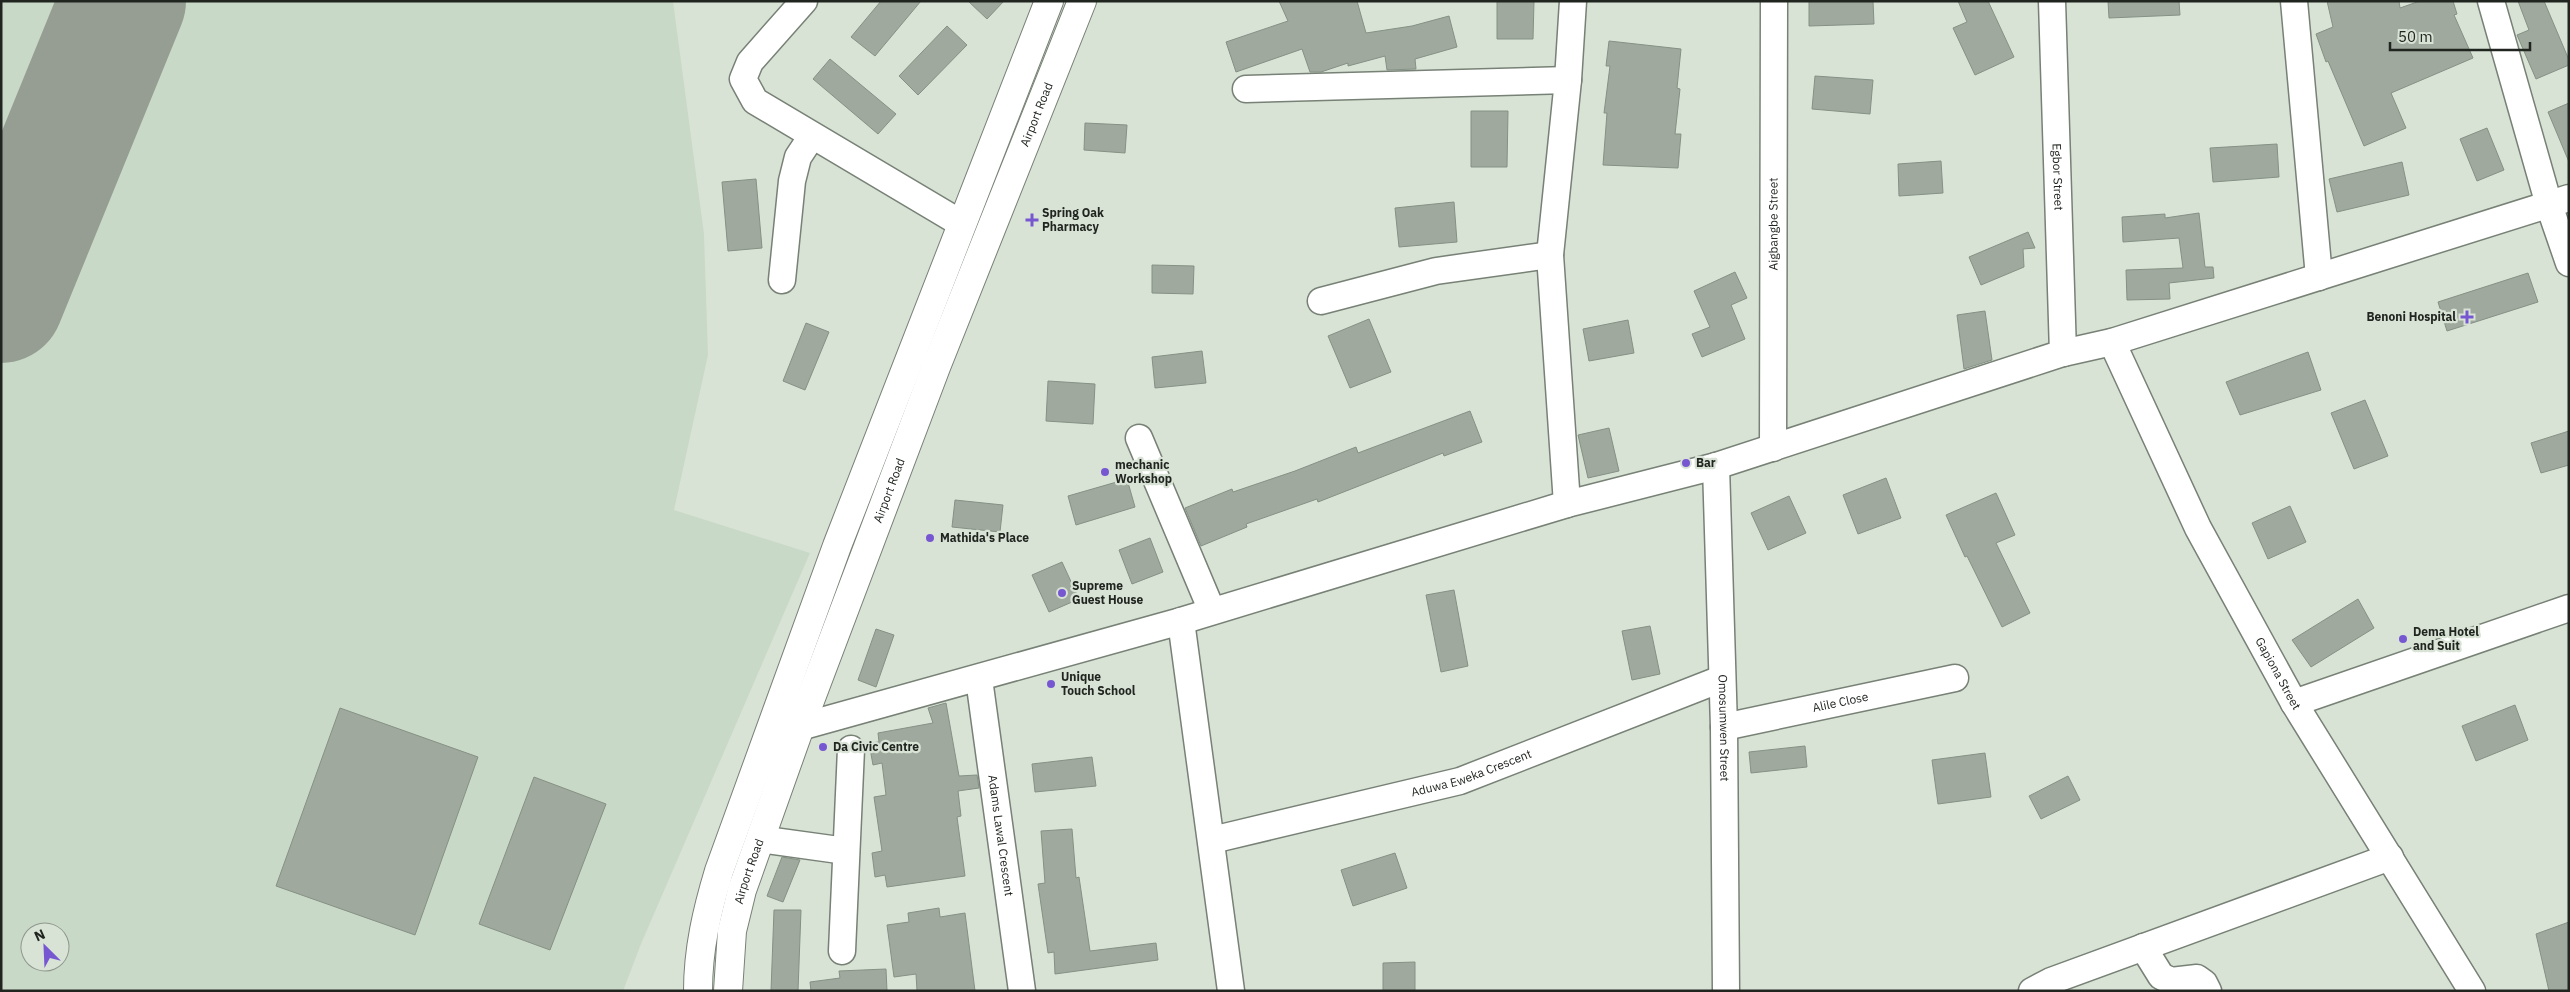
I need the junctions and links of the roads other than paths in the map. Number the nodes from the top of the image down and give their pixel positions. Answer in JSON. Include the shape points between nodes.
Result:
{"nodes":[{"id":1,"x":804,"y":1,"type":"edge"},
{"id":2,"x":1049,"y":1,"type":"edge"},
{"id":3,"x":1082,"y":1,"type":"edge"},
{"id":4,"x":1573,"y":1,"type":"edge"},
{"id":5,"x":1774,"y":1,"type":"edge"},
{"id":6,"x":2052,"y":1,"type":"edge"},
{"id":7,"x":2294,"y":1,"type":"edge"},
{"id":8,"x":2491,"y":1,"type":"edge"},
{"id":9,"x":1568,"y":80,"type":"junction"},
{"id":10,"x":1246,"y":89,"type":"dead end"},
{"id":11,"x":812,"y":136,"type":"junction"},
{"id":12,"x":2559,"y":202,"type":"edge"},
{"id":13,"x":962,"y":224,"type":"junction"},
{"id":14,"x":1550,"y":255,"type":"junction"},
{"id":15,"x":2569,"y":263,"type":"edge"},
{"id":16,"x":2319,"y":277,"type":"junction"},
{"id":17,"x":782,"y":280,"type":"dead end"},
{"id":18,"x":1321,"y":301,"type":"dead end"},
{"id":19,"x":2112,"y":342,"type":"junction"},
{"id":20,"x":2063,"y":353,"type":"junction"},
{"id":21,"x":910,"y":356,"type":"junction"},
{"id":22,"x":936,"y":367,"type":"junction"},
{"id":23,"x":1139,"y":438,"type":"dead end"},
{"id":24,"x":1773,"y":448,"type":"junction"},
{"id":25,"x":1716,"y":466,"type":"junction"},
{"id":26,"x":1567,"y":504,"type":"junction"},
{"id":27,"x":2569,"y":608,"type":"edge"},
{"id":28,"x":1212,"y":611,"type":"junction"},
{"id":29,"x":1182,"y":621,"type":"junction"},
{"id":30,"x":1721,"y":678,"type":"junction"},
{"id":31,"x":1955,"y":678,"type":"dead end"},
{"id":32,"x":979,"y":679,"type":"junction"},
{"id":33,"x":2294,"y":703,"type":"junction"},
{"id":34,"x":800,"y":727,"type":"junction"},
{"id":35,"x":1724,"y":727,"type":"junction"},
{"id":36,"x":852,"y":749,"type":"dead end"},
{"id":37,"x":760,"y":839,"type":"junction"},
{"id":38,"x":1212,"y":840,"type":"junction"},
{"id":39,"x":846,"y":851,"type":"junction"},
{"id":40,"x":2390,"y":857,"type":"junction"},
{"id":41,"x":2143,"y":947,"type":"junction"},
{"id":42,"x":842,"y":951,"type":"dead end"},
{"id":43,"x":698,"y":991,"type":"edge"},
{"id":44,"x":728,"y":991,"type":"edge"},
{"id":45,"x":1022,"y":991,"type":"edge"},
{"id":46,"x":1231,"y":991,"type":"edge"},
{"id":47,"x":1726,"y":991,"type":"edge"},
{"id":48,"x":2032,"y":991,"type":"edge"},
{"id":49,"x":2208,"y":991,"type":"edge"},
{"id":50,"x":2472,"y":991,"type":"edge"}],
"edges":[{"from":1,"to":11,"type":"street","via":[[750,62],[743,79],[755,101]]},
{"from":2,"to":13,"type":"main road"},
{"from":3,"to":22,"type":"main road","name":"Airport Road"},
{"from":4,"to":9,"type":"street"},
{"from":5,"to":24,"type":"street","name":"Aigbangbe Street"},
{"from":6,"to":20,"type":"street","name":"Egbor Street"},
{"from":7,"to":16,"type":"street"},
{"from":8,"to":12,"type":"street"},
{"from":9,"to":10,"type":"street"},
{"from":9,"to":14,"type":"street"},
{"from":11,"to":13,"type":"street"},
{"from":11,"to":17,"type":"street","via":[[798,157],[792,181]]},
{"from":12,"to":15,"type":"street"},
{"from":12,"to":16,"type":"street"},
{"from":13,"to":21,"type":"main road"},
{"from":14,"to":18,"type":"street","via":[[1436,271]]},
{"from":14,"to":26,"type":"street"},
{"from":16,"to":19,"type":"street"},
{"from":19,"to":20,"type":"street"},
{"from":19,"to":33,"type":"street","name":"Gapiona Street","via":[[2198,528]]},
{"from":20,"to":24,"type":"street"},
{"from":21,"to":22,"type":"main road"},
{"from":21,"to":43,"type":"main road","via":[[719,871],[698,961]]},
{"from":22,"to":34,"type":"main road","name":"Airport Road"},
{"from":23,"to":28,"type":"street"},
{"from":24,"to":25,"type":"street"},
{"from":25,"to":26,"type":"street"},
{"from":25,"to":30,"type":"street","name":"Omosumwen Street"},
{"from":26,"to":28,"type":"street"},
{"from":27,"to":33,"type":"street"},
{"from":28,"to":29,"type":"street"},
{"from":29,"to":32,"type":"street"},
{"from":29,"to":38,"type":"street"},
{"from":30,"to":35,"type":"street","name":"Omosumwen Street"},
{"from":30,"to":38,"type":"street","name":"Aduwa Eweka Crescent","via":[[1460,781]]},
{"from":31,"to":35,"type":"street","name":"Alile Close"},
{"from":32,"to":34,"type":"street"},
{"from":32,"to":45,"type":"street","name":"Adams Lawal Crescent"},
{"from":33,"to":40,"type":"street","name":"Gapiona Street"},
{"from":34,"to":37,"type":"main road","name":"Airport Road"},
{"from":35,"to":47,"type":"street","name":"Omosumwen Street"},
{"from":36,"to":39,"type":"street"},
{"from":37,"to":39,"type":"street"},
{"from":37,"to":44,"type":"main road","name":"Airport Road","via":[[732,931]]},
{"from":38,"to":46,"type":"street"},
{"from":39,"to":42,"type":"street"},
{"from":40,"to":41,"type":"street"},
{"from":40,"to":50,"type":"street","name":"Gapiona Street"},
{"from":41,"to":48,"type":"street"},
{"from":41,"to":49,"type":"street","via":[[2161,976],[2171,981],[2197,978]]}]}
